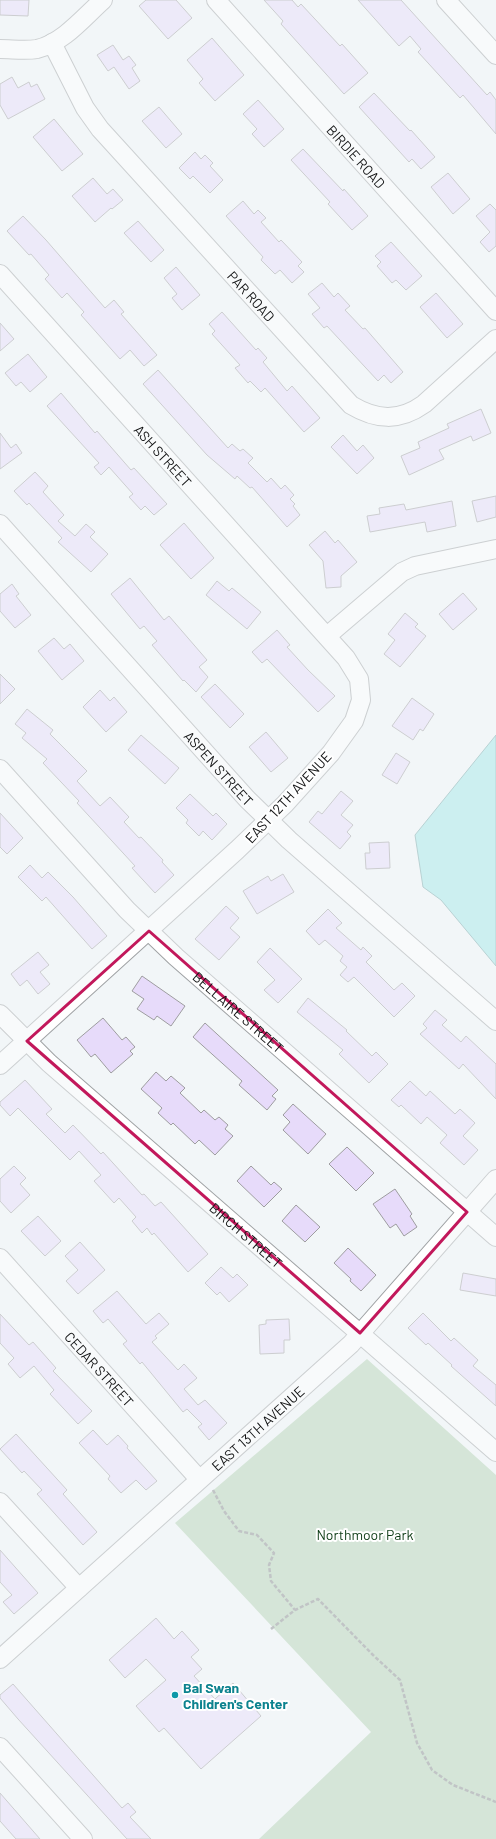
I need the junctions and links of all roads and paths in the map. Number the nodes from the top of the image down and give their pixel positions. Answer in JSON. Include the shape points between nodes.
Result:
{"nodes":[{"id":1,"x":103,"y":0,"type":"edge"},
{"id":2,"x":216,"y":0,"type":"edge"},
{"id":3,"x":446,"y":0,"type":"edge"},
{"id":4,"x":52,"y":43,"type":"junction"},
{"id":5,"x":0,"y":49,"type":"edge"},
{"id":6,"x":496,"y":55,"type":"edge"},
{"id":7,"x":0,"y":274,"type":"edge"},
{"id":8,"x":496,"y":311,"type":"edge"},
{"id":9,"x":496,"y":339,"type":"edge"},
{"id":10,"x":0,"y":524,"type":"edge"},
{"id":11,"x":496,"y":549,"type":"edge"},
{"id":12,"x":327,"y":636,"type":"junction"},
{"id":13,"x":0,"y":769,"type":"edge"},
{"id":14,"x":268,"y":820,"type":"junction"},
{"id":15,"x":149,"y":931,"type":"junction"},
{"id":16,"x":0,"y":1014,"type":"edge"},
{"id":17,"x":496,"y":1021,"type":"edge"},
{"id":18,"x":27,"y":1041,"type":"junction"},
{"id":19,"x":0,"y":1065,"type":"edge"},
{"id":20,"x":496,"y":1178,"type":"edge"},
{"id":21,"x":467,"y":1212,"type":"junction"},
{"id":22,"x":496,"y":1237,"type":"edge"},
{"id":23,"x":0,"y":1258,"type":"edge"},
{"id":24,"x":360,"y":1333,"type":"junction"},
{"id":25,"x":496,"y":1452,"type":"edge"},
{"id":26,"x":199,"y":1479,"type":"junction"},
{"id":27,"x":213,"y":1490,"type":"dead end"},
{"id":28,"x":0,"y":1502,"type":"edge"},
{"id":29,"x":79,"y":1588,"type":"junction"},
{"id":30,"x":295,"y":1610,"type":"junction"},
{"id":31,"x":271,"y":1629,"type":"dead end"},
{"id":32,"x":0,"y":1660,"type":"edge"},
{"id":33,"x":0,"y":1747,"type":"edge"},
{"id":34,"x":496,"y":1802,"type":"edge"},
{"id":35,"x":83,"y":1839,"type":"edge"}],
"edges":[{"from":1,"to":4,"type":"street"},
{"from":2,"to":8,"type":"street","name":"BIRDIE ROAD"},
{"from":3,"to":6,"type":"street"},
{"from":4,"to":5,"type":"street","via":[[28,50]]},
{"from":4,"to":9,"type":"street","name":"PAR ROAD","via":[[85,108],[100,129],[351,405],[383,417],[416,410]]},
{"from":7,"to":12,"type":"street","name":"ASH STREET"},
{"from":10,"to":14,"type":"street","name":"ASPEN STREET"},
{"from":11,"to":12,"type":"street","via":[[415,566],[402,572]]},
{"from":12,"to":14,"type":"street","name":"EAST 12TH AVENUE","via":[[346,658],[359,679],[359,710],[331,753]]},
{"from":13,"to":15,"type":"street","name":"BELLAIRE STREET"},
{"from":14,"to":15,"type":"street","name":"EAST 12TH AVENUE"},
{"from":14,"to":17,"type":"street","name":"ASPEN STREET"},
{"from":15,"to":18,"type":"street","name":"EAST 12TH AVENUE"},
{"from":15,"to":21,"type":"street","name":"BELLAIRE STREET"},
{"from":16,"to":18,"type":"street","name":"BIRCH STREET"},
{"from":18,"to":19,"type":"street","name":"EAST 12TH AVENUE"},
{"from":18,"to":24,"type":"street","name":"BIRCH STREET"},
{"from":20,"to":21,"type":"street","name":"EAST 13TH AVENUE"},
{"from":21,"to":22,"type":"street","name":"BELLAIRE STREET"},
{"from":21,"to":24,"type":"street","name":"EAST 13TH AVENUE"},
{"from":23,"to":26,"type":"street","name":"CEDAR STREET"},
{"from":24,"to":25,"type":"street","name":"BIRCH STREET"},
{"from":24,"to":26,"type":"street","name":"EAST 13TH AVENUE"},
{"from":26,"to":29,"type":"street","name":"EAST 13TH AVENUE"},
{"from":27,"to":30,"type":"path","via":[[238,1530],[257,1535],[274,1552],[268,1565],[271,1582]]},
{"from":28,"to":29,"type":"street"},
{"from":29,"to":32,"type":"street","name":"EAST 13TH AVENUE"},
{"from":30,"to":31,"type":"path"},
{"from":30,"to":34,"type":"path","via":[[318,1599],[400,1680],[417,1743],[432,1770],[453,1785]]},
{"from":33,"to":35,"type":"street"}]}
